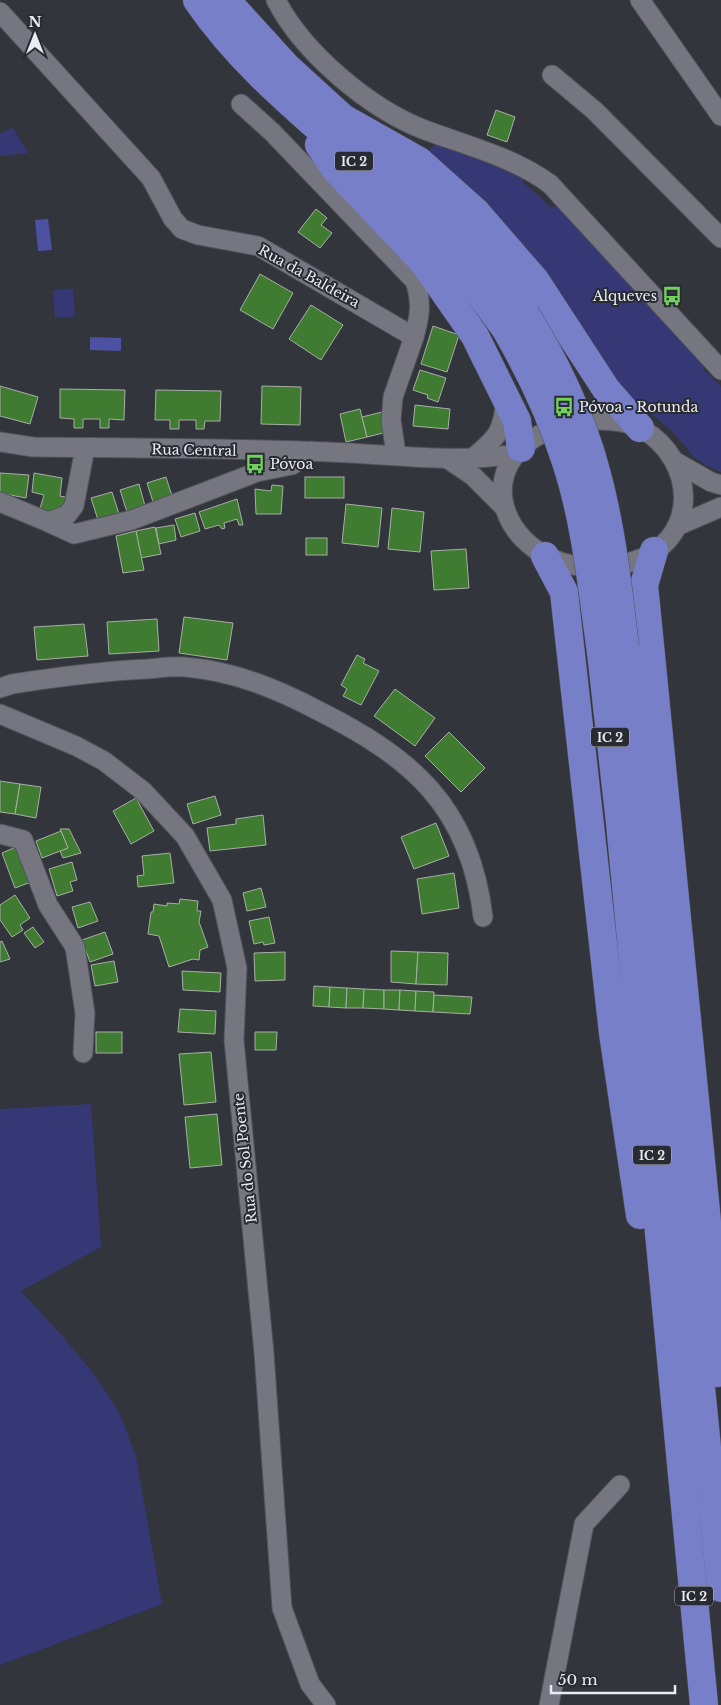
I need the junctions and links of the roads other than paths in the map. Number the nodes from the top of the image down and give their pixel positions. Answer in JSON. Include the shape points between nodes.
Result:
{"nodes":[{"id":1,"x":197,"y":0,"type":"edge"},
{"id":2,"x":226,"y":0,"type":"edge"},
{"id":3,"x":276,"y":0,"type":"edge"},
{"id":4,"x":640,"y":0,"type":"edge"},
{"id":5,"x":0,"y":12,"type":"edge"},
{"id":6,"x":552,"y":75,"type":"dead end"},
{"id":7,"x":241,"y":104,"type":"dead end"},
{"id":8,"x":293,"y":107,"type":"junction"},
{"id":9,"x":341,"y":116,"type":"junction"},
{"id":10,"x":721,"y":116,"type":"edge"},
{"id":11,"x":721,"y":238,"type":"edge"},
{"id":12,"x":516,"y":322,"type":"junction"},
{"id":13,"x":414,"y":337,"type":"junction"},
{"id":14,"x":721,"y":370,"type":"edge"},
{"id":15,"x":507,"y":398,"type":"junction"},
{"id":16,"x":640,"y":428,"type":"junction"},
{"id":17,"x":0,"y":442,"type":"edge"},
{"id":18,"x":85,"y":448,"type":"junction"},
{"id":19,"x":312,"y":451,"type":"junction"},
{"id":20,"x":518,"y":451,"type":"junction"},
{"id":21,"x":396,"y":454,"type":"junction"},
{"id":22,"x":474,"y":458,"type":"junction"},
{"id":23,"x":448,"y":459,"type":"junction"},
{"id":24,"x":676,"y":462,"type":"junction"},
{"id":25,"x":721,"y":485,"type":"edge"},
{"id":26,"x":0,"y":502,"type":"edge"},
{"id":27,"x":721,"y":507,"type":"edge"},
{"id":28,"x":504,"y":508,"type":"junction"},
{"id":29,"x":48,"y":522,"type":"junction"},
{"id":30,"x":677,"y":526,"type":"junction"},
{"id":31,"x":654,"y":551,"type":"junction"},
{"id":32,"x":544,"y":556,"type":"junction"},
{"id":33,"x":613,"y":650,"type":"junction"},
{"id":34,"x":0,"y":688,"type":"edge"},
{"id":35,"x":0,"y":714,"type":"edge"},
{"id":36,"x":0,"y":834,"type":"edge"},
{"id":37,"x":483,"y":916,"type":"dead end"},
{"id":38,"x":83,"y":1053,"type":"dead end"},
{"id":39,"x":721,"y":1447,"type":"edge"},
{"id":40,"x":721,"y":1468,"type":"edge"},
{"id":41,"x":620,"y":1485,"type":"dead end"},
{"id":42,"x":683,"y":1487,"type":"junction"},
{"id":43,"x":714,"y":1534,"type":"junction"},
{"id":44,"x":721,"y":1588,"type":"edge"},
{"id":45,"x":326,"y":1705,"type":"edge"},
{"id":46,"x":549,"y":1705,"type":"edge"},
{"id":47,"x":704,"y":1705,"type":"edge"}],
"edges":[{"from":1,"to":8,"type":"highway","number":"IC 2","via":[[260,77]]},
{"from":2,"to":9,"type":"highway","number":"IC 2","via":[[286,66]]},
{"from":3,"to":14,"type":"street","via":[[300,36],[350,86],[381,108],[424,129],[523,166],[550,184]]},
{"from":4,"to":10,"type":"street"},
{"from":5,"to":13,"type":"street","name":"Rua da Baldeira","via":[[151,178],[182,229],[258,246]]},
{"from":6,"to":11,"type":"street","via":[[595,111]]},
{"from":7,"to":13,"type":"street","via":[[415,281],[420,296],[420,315]]},
{"from":8,"to":12,"type":"highway","number":"IC 2","via":[[409,210]]},
{"from":8,"to":15,"type":"highway","via":[[336,170],[424,263],[475,336]]},
{"from":9,"to":12,"type":"highway","number":"IC 2","via":[[424,192],[490,265]]},
{"from":9,"to":16,"type":"highway","via":[[419,161],[476,212],[535,280],[606,388]]},
{"from":12,"to":33,"type":"highway","number":"IC 2","bridge":true,"via":[[530,370],[567,463]]},
{"from":13,"to":21,"type":"street","via":[[393,397],[391,420]]},
{"from":15,"to":20,"type":"highway","via":[[516,421]]},
{"from":15,"to":22,"type":"street","via":[[504,423]]},
{"from":16,"to":20,"type":"street","via":[[610,420],[569,423],[540,435]]},
{"from":16,"to":24,"type":"street","via":[[667,449]]},
{"from":17,"to":18,"type":"street","name":"Rua Central","via":[[33,447]]},
{"from":18,"to":19,"type":"street","name":"Rua Central"},
{"from":18,"to":29,"type":"street","via":[[74,506],[67,515]]},
{"from":19,"to":21,"type":"street","name":"Rua Central"},
{"from":19,"to":29,"type":"street","via":[[292,465],[249,475],[132,520],[74,534]]},
{"from":20,"to":22,"type":"street","name":"Rua Central"},
{"from":20,"to":28,"type":"street","via":[[506,468],[503,480]]},
{"from":21,"to":23,"type":"street","name":"Rua Central"},
{"from":22,"to":23,"type":"street","name":"Rua Central"},
{"from":23,"to":28,"type":"street","name":"Rua Central","via":[[473,476]]},
{"from":24,"to":25,"type":"street"},
{"from":24,"to":30,"type":"street","via":[[684,492]]},
{"from":26,"to":29,"type":"street"},
{"from":27,"to":30,"type":"street"},
{"from":28,"to":32,"type":"street","via":[[521,537]]},
{"from":30,"to":31,"type":"street"},
{"from":31,"to":32,"type":"street","via":[[633,562],[602,567],[572,565]]},
{"from":31,"to":39,"type":"highway","via":[[644,585],[708,1232]]},
{"from":32,"to":42,"type":"highway","via":[[564,592],[613,1033],[662,1383]]},
{"from":33,"to":42,"type":"highway","number":"IC 2","via":[[620,823]]},
{"from":33,"to":43,"type":"highway","number":"IC 2","via":[[650,876]]},
{"from":34,"to":37,"type":"street","via":[[98,671],[184,667],[236,675],[283,692],[361,732],[401,759],[430,787],[454,822],[469,854],[481,895]]},
{"from":35,"to":45,"type":"street","name":"Rua do Sol Poente","via":[[104,761],[142,791],[185,836],[222,900],[237,968],[234,1040],[264,1353],[282,1608],[310,1684]]},
{"from":36,"to":38,"type":"street","via":[[23,840],[48,905],[75,947],[85,1013]]},
{"from":40,"to":43,"type":"highway"},
{"from":41,"to":46,"type":"street","via":[[584,1524]]},
{"from":42,"to":47,"type":"highway","number":"IC 2"},
{"from":43,"to":44,"type":"highway","number":"IC 2"}]}
